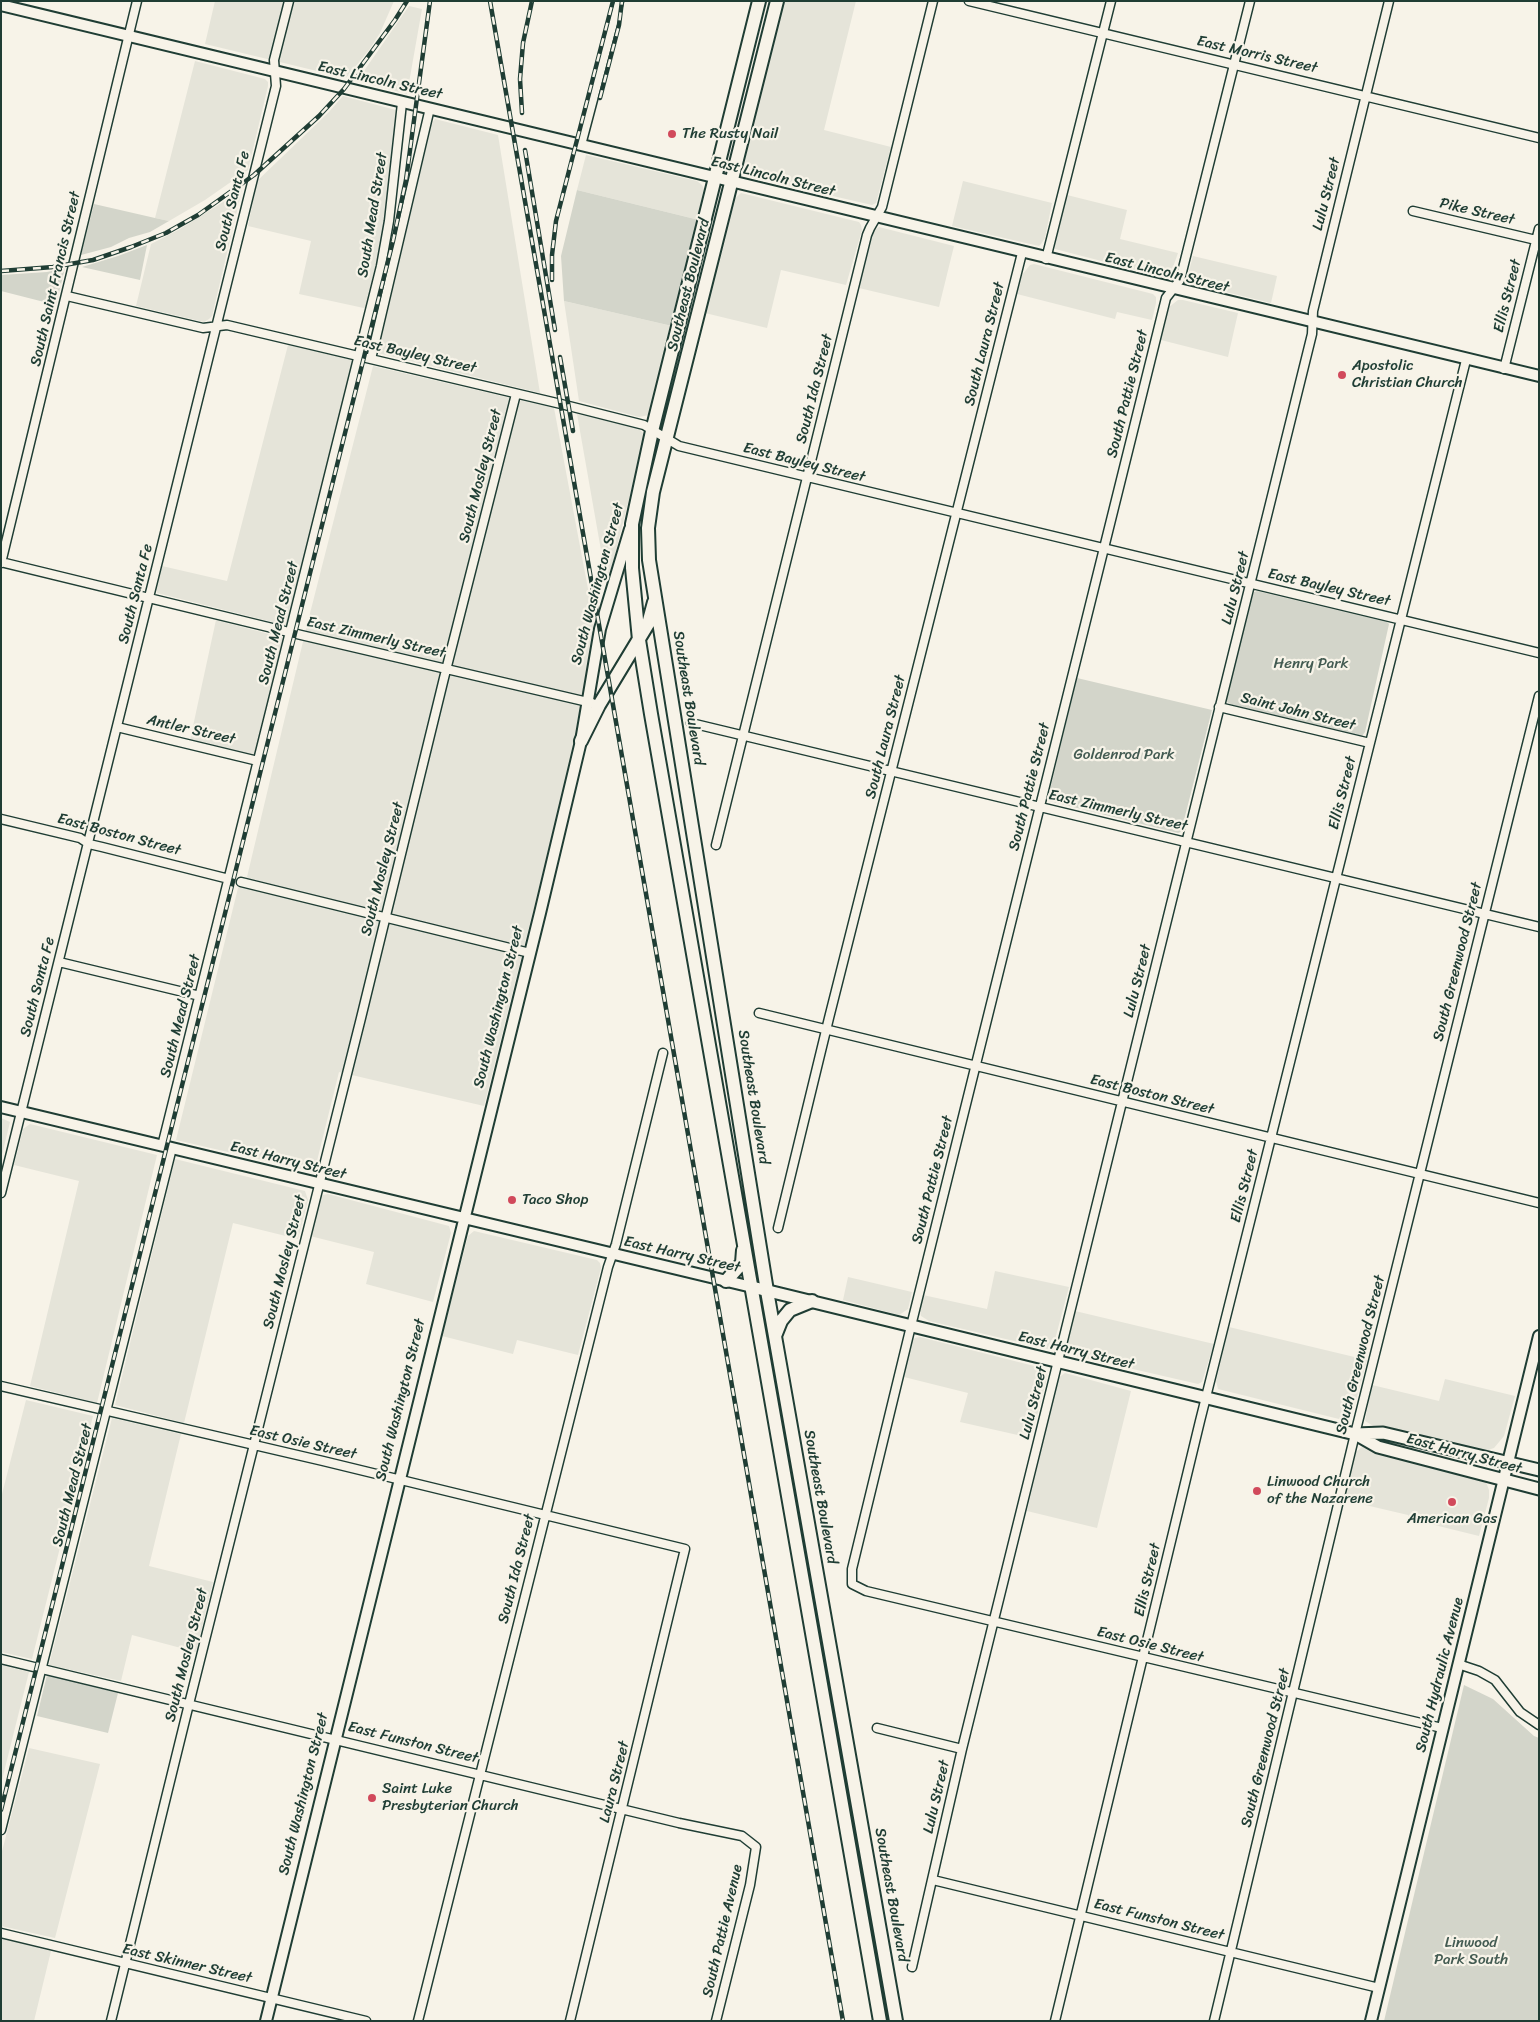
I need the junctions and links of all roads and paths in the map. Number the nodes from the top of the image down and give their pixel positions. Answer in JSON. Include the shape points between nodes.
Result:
{"nodes":[{"id":1,"x":137,"y":1,"type":"edge"},
{"id":2,"x":288,"y":1,"type":"edge"},
{"id":3,"x":619,"y":1,"type":"edge"},
{"id":4,"x":759,"y":1,"type":"edge"},
{"id":5,"x":777,"y":1,"type":"edge"},
{"id":6,"x":934,"y":1,"type":"edge"},
{"id":7,"x":969,"y":1,"type":"edge"},
{"id":8,"x":1112,"y":1,"type":"edge"},
{"id":9,"x":1250,"y":1,"type":"edge"},
{"id":10,"x":1389,"y":1,"type":"edge"},
{"id":11,"x":1,"y":5,"type":"edge"},
{"id":12,"x":1104,"y":33,"type":"junction"},
{"id":13,"x":128,"y":36,"type":"junction"},
{"id":14,"x":1234,"y":64,"type":"junction"},
{"id":15,"x":275,"y":71,"type":"junction"},
{"id":16,"x":1365,"y":96,"type":"junction"},
{"id":17,"x":402,"y":103,"type":"junction"},
{"id":18,"x":430,"y":108,"type":"junction"},
{"id":19,"x":1539,"y":138,"type":"edge"},
{"id":20,"x":580,"y":145,"type":"junction"},
{"id":21,"x":714,"y":178,"type":"junction"},
{"id":22,"x":732,"y":183,"type":"junction"},
{"id":23,"x":1413,"y":211,"type":"dead end"},
{"id":24,"x":875,"y":218,"type":"junction"},
{"id":25,"x":1539,"y":229,"type":"edge"},
{"id":26,"x":1536,"y":240,"type":"junction"},
{"id":27,"x":1022,"y":253,"type":"junction"},
{"id":28,"x":1046,"y":259,"type":"junction"},
{"id":29,"x":1173,"y":289,"type":"junction"},
{"id":30,"x":67,"y":296,"type":"junction"},
{"id":31,"x":1312,"y":323,"type":"junction"},
{"id":32,"x":216,"y":326,"type":"junction"},
{"id":33,"x":359,"y":356,"type":"junction"},
{"id":34,"x":371,"y":359,"type":"junction"},
{"id":35,"x":1466,"y":360,"type":"junction"},
{"id":36,"x":1504,"y":369,"type":"junction"},
{"id":37,"x":1539,"y":376,"type":"edge"},
{"id":38,"x":516,"y":394,"type":"junction"},
{"id":39,"x":652,"y":431,"type":"junction"},
{"id":40,"x":667,"y":440,"type":"junction"},
{"id":41,"x":807,"y":478,"type":"junction"},
{"id":42,"x":956,"y":514,"type":"junction"},
{"id":43,"x":632,"y":524,"type":"junction"},
{"id":44,"x":1104,"y":548,"type":"junction"},
{"id":45,"x":1,"y":562,"type":"edge"},
{"id":46,"x":1251,"y":583,"type":"junction"},
{"id":47,"x":655,"y":596,"type":"junction"},
{"id":48,"x":149,"y":597,"type":"junction"},
{"id":49,"x":1401,"y":619,"type":"junction"},
{"id":50,"x":291,"y":633,"type":"junction"},
{"id":51,"x":639,"y":640,"type":"junction"},
{"id":52,"x":1539,"y":653,"type":"edge"},
{"id":53,"x":446,"y":668,"type":"junction"},
{"id":54,"x":1539,"y":696,"type":"edge"},
{"id":55,"x":593,"y":704,"type":"junction"},
{"id":56,"x":1220,"y":707,"type":"junction"},
{"id":57,"x":691,"y":723,"type":"dead end"},
{"id":58,"x":117,"y":727,"type":"junction"},
{"id":59,"x":743,"y":736,"type":"junction"},
{"id":60,"x":581,"y":741,"type":"joint"},
{"id":61,"x":1370,"y":743,"type":"junction"},
{"id":62,"x":258,"y":761,"type":"junction"},
{"id":63,"x":892,"y":772,"type":"junction"},
{"id":64,"x":1039,"y":806,"type":"junction"},
{"id":65,"x":1,"y":819,"type":"edge"},
{"id":66,"x":1186,"y":842,"type":"junction"},
{"id":67,"x":89,"y":844,"type":"junction"},
{"id":68,"x":716,"y":845,"type":"dead end"},
{"id":69,"x":1336,"y":878,"type":"junction"},
{"id":70,"x":230,"y":879,"type":"junction"},
{"id":71,"x":241,"y":882,"type":"dead end"},
{"id":72,"x":1484,"y":914,"type":"junction"},
{"id":73,"x":385,"y":918,"type":"junction"},
{"id":74,"x":1539,"y":927,"type":"edge"},
{"id":75,"x":530,"y":953,"type":"junction"},
{"id":76,"x":59,"y":962,"type":"junction"},
{"id":77,"x":200,"y":996,"type":"junction"},
{"id":78,"x":759,"y":1013,"type":"dead end"},
{"id":79,"x":826,"y":1031,"type":"junction"},
{"id":80,"x":663,"y":1053,"type":"dead end"},
{"id":81,"x":975,"y":1067,"type":"junction"},
{"id":82,"x":1122,"y":1102,"type":"junction"},
{"id":83,"x":1,"y":1107,"type":"edge"},
{"id":84,"x":21,"y":1112,"type":"junction"},
{"id":85,"x":1271,"y":1138,"type":"junction"},
{"id":86,"x":167,"y":1147,"type":"junction"},
{"id":87,"x":1420,"y":1174,"type":"junction"},
{"id":88,"x":319,"y":1184,"type":"junction"},
{"id":89,"x":1,"y":1193,"type":"edge"},
{"id":90,"x":1539,"y":1203,"type":"edge"},
{"id":91,"x":462,"y":1219,"type":"junction"},
{"id":92,"x":778,"y":1228,"type":"dead end"},
{"id":93,"x":744,"y":1243,"type":"junction"},
{"id":94,"x":612,"y":1255,"type":"junction"},
{"id":95,"x":726,"y":1281,"type":"junction"},
{"id":96,"x":752,"y":1287,"type":"junction"},
{"id":97,"x":767,"y":1291,"type":"junction"},
{"id":98,"x":812,"y":1301,"type":"junction"},
{"id":99,"x":911,"y":1326,"type":"junction"},
{"id":100,"x":775,"y":1336,"type":"junction"},
{"id":101,"x":1539,"y":1336,"type":"edge"},
{"id":102,"x":1058,"y":1362,"type":"junction"},
{"id":103,"x":1,"y":1386,"type":"edge"},
{"id":104,"x":1206,"y":1397,"type":"junction"},
{"id":105,"x":106,"y":1411,"type":"junction"},
{"id":106,"x":1355,"y":1434,"type":"junction"},
{"id":107,"x":253,"y":1445,"type":"junction"},
{"id":108,"x":1508,"y":1463,"type":"junction"},
{"id":109,"x":1539,"y":1470,"type":"edge"},
{"id":110,"x":398,"y":1480,"type":"junction"},
{"id":111,"x":1503,"y":1480,"type":"junction"},
{"id":112,"x":1539,"y":1489,"type":"edge"},
{"id":113,"x":545,"y":1516,"type":"junction"},
{"id":114,"x":685,"y":1549,"type":"joint"},
{"id":115,"x":852,"y":1584,"type":"joint"},
{"id":116,"x":995,"y":1621,"type":"junction"},
{"id":117,"x":1144,"y":1658,"type":"junction"},
{"id":118,"x":1,"y":1659,"type":"edge"},
{"id":119,"x":1458,"y":1664,"type":"junction"},
{"id":120,"x":41,"y":1668,"type":"junction"},
{"id":121,"x":1293,"y":1693,"type":"junction"},
{"id":122,"x":189,"y":1704,"type":"junction"},
{"id":123,"x":1539,"y":1725,"type":"edge"},
{"id":124,"x":877,"y":1728,"type":"dead end"},
{"id":125,"x":1442,"y":1728,"type":"junction"},
{"id":126,"x":335,"y":1739,"type":"junction"},
{"id":127,"x":962,"y":1749,"type":"junction"},
{"id":128,"x":480,"y":1774,"type":"junction"},
{"id":129,"x":622,"y":1809,"type":"junction"},
{"id":130,"x":1,"y":1830,"type":"edge"},
{"id":131,"x":756,"y":1847,"type":"joint"},
{"id":132,"x":933,"y":1880,"type":"junction"},
{"id":133,"x":1081,"y":1916,"type":"junction"},
{"id":134,"x":1,"y":1933,"type":"edge"},
{"id":135,"x":1230,"y":1952,"type":"junction"},
{"id":136,"x":126,"y":1963,"type":"junction"},
{"id":137,"x":912,"y":1967,"type":"dead end"},
{"id":138,"x":1379,"y":1988,"type":"junction"},
{"id":139,"x":271,"y":1998,"type":"junction"},
{"id":140,"x":112,"y":2021,"type":"edge"},
{"id":141,"x":266,"y":2021,"type":"edge"},
{"id":142,"x":366,"y":2021,"type":"edge"},
{"id":143,"x":418,"y":2021,"type":"edge"},
{"id":144,"x":570,"y":2021,"type":"edge"},
{"id":145,"x":716,"y":2021,"type":"edge"},
{"id":146,"x":880,"y":2021,"type":"edge"},
{"id":147,"x":896,"y":2021,"type":"edge"},
{"id":148,"x":1055,"y":2021,"type":"edge"},
{"id":149,"x":1214,"y":2021,"type":"edge"},
{"id":150,"x":1371,"y":2021,"type":"edge"}],
"edges":[{"from":1,"to":13,"type":"street","name":"South Saint Francis Street"},
{"from":2,"to":15,"type":"street","name":"South Santa Fe","via":[[274,60]]},
{"from":3,"to":20,"type":"street"},
{"from":4,"to":21,"type":"main road","name":"South Washington Street"},
{"from":5,"to":22,"type":"main road"},
{"from":6,"to":24,"type":"street","name":"South Ida Street","via":[[882,205]]},
{"from":7,"to":12,"type":"street","name":"East Morris Street"},
{"from":8,"to":12,"type":"street"},
{"from":9,"to":14,"type":"street","name":"South Pattie Street"},
{"from":10,"to":16,"type":"street","name":"Lulu Street"},
{"from":11,"to":13,"type":"street","name":"East Lincoln Street"},
{"from":12,"to":14,"type":"street","name":"East Morris Street"},
{"from":12,"to":28,"type":"street"},
{"from":13,"to":15,"type":"street","name":"East Lincoln Street"},
{"from":13,"to":30,"type":"street","name":"South Saint Francis Street"},
{"from":14,"to":16,"type":"street","name":"East Morris Street"},
{"from":14,"to":29,"type":"street","name":"South Pattie Street","via":[[1180,280]]},
{"from":15,"to":17,"type":"street","name":"East Lincoln Street"},
{"from":15,"to":32,"type":"street","name":"South Santa Fe","via":[[276,86]]},
{"from":16,"to":19,"type":"street","name":"East Morris Street"},
{"from":16,"to":31,"type":"street","name":"Lulu Street"},
{"from":17,"to":18,"type":"street","name":"East Lincoln Street"},
{"from":17,"to":33,"type":"street","name":"South Mead Street","via":[[385,246]]},
{"from":18,"to":20,"type":"street","name":"East Lincoln Street"},
{"from":18,"to":34,"type":"street","name":"South Mead Street"},
{"from":20,"to":21,"type":"street","name":"East Lincoln Street"},
{"from":21,"to":22,"type":"street","name":"East Lincoln Street"},
{"from":21,"to":39,"type":"main road","name":"South Washington Street"},
{"from":22,"to":24,"type":"street","name":"East Lincoln Street"},
{"from":22,"to":40,"type":"main road","name":"Southeast Boulevard"},
{"from":23,"to":26,"type":"street","name":"Pike Street"},
{"from":24,"to":27,"type":"street","name":"East Lincoln Street"},
{"from":24,"to":41,"type":"street","name":"South Ida Street"},
{"from":25,"to":26,"type":"street","name":"Ellis Street"},
{"from":26,"to":36,"type":"street","name":"Ellis Street"},
{"from":27,"to":28,"type":"street","name":"East Lincoln Street"},
{"from":27,"to":42,"type":"street","name":"South Laura Street"},
{"from":28,"to":29,"type":"street","name":"East Lincoln Street"},
{"from":29,"to":31,"type":"street","name":"East Lincoln Street"},
{"from":29,"to":44,"type":"street","name":"South Pattie Street","via":[[1166,298]]},
{"from":30,"to":32,"type":"street","name":"East Bayley Street","via":[[203,328]]},
{"from":30,"to":45,"type":"street","name":"South Saint Francis Street"},
{"from":31,"to":35,"type":"street","name":"East Lincoln Street"},
{"from":31,"to":46,"type":"street","name":"Lulu Street","via":[[1312,334]]},
{"from":32,"to":33,"type":"street","name":"East Bayley Street","via":[[227,325]]},
{"from":32,"to":48,"type":"street","name":"South Santa Fe"},
{"from":33,"to":34,"type":"street","name":"East Bayley Street"},
{"from":33,"to":50,"type":"street","name":"South Mead Street"},
{"from":34,"to":38,"type":"street","name":"East Bayley Street"},
{"from":35,"to":36,"type":"street","name":"East Lincoln Street"},
{"from":35,"to":49,"type":"street","name":"Ellis Street"},
{"from":36,"to":37,"type":"street","name":"East Lincoln Street"},
{"from":38,"to":39,"type":"street","name":"East Bayley Street","via":[[644,425]]},
{"from":38,"to":53,"type":"street","name":"South Mosley Street"},
{"from":39,"to":40,"type":"street","name":"East Bayley Street"},
{"from":39,"to":43,"type":"main road","name":"South Washington Street"},
{"from":40,"to":41,"type":"street","name":"East Bayley Street","via":[[678,446]]},
{"from":40,"to":47,"type":"main road","name":"Southeast Boulevard","via":[[653,492],[648,528]]},
{"from":41,"to":42,"type":"street","name":"East Bayley Street"},
{"from":41,"to":59,"type":"street","name":"South Ida Street"},
{"from":42,"to":44,"type":"street","name":"East Bayley Street"},
{"from":42,"to":63,"type":"street","name":"South Laura Street"},
{"from":43,"to":51,"type":"main road","name":"Southeast Boulevard","via":[[632,577]]},
{"from":43,"to":55,"type":"street","name":"South Washington Street","via":[[600,629]]},
{"from":44,"to":46,"type":"street","name":"East Bayley Street"},
{"from":44,"to":64,"type":"street","name":"South Pattie Street"},
{"from":45,"to":48,"type":"street","name":"East Zimmerly Street"},
{"from":46,"to":49,"type":"street","name":"East Bayley Street"},
{"from":46,"to":56,"type":"street","name":"Lulu Street"},
{"from":47,"to":51,"type":"main road","via":[[652,614]]},
{"from":47,"to":97,"type":"main road","name":"Southeast Boulevard"},
{"from":48,"to":50,"type":"street","name":"East Zimmerly Street"},
{"from":48,"to":58,"type":"street","name":"South Santa Fe"},
{"from":49,"to":52,"type":"street","name":"East Bayley Street"},
{"from":49,"to":61,"type":"street","name":"Ellis Street"},
{"from":50,"to":53,"type":"street","name":"East Zimmerly Street"},
{"from":50,"to":62,"type":"street","name":"South Mead Street"},
{"from":51,"to":55,"type":"main road"},
{"from":51,"to":93,"type":"main road","name":"Southeast Boulevard"},
{"from":53,"to":55,"type":"street","name":"East Zimmerly Street"},
{"from":53,"to":73,"type":"street","name":"South Mosley Street"},
{"from":54,"to":72,"type":"street","name":"South Greenwood Street"},
{"from":55,"to":60,"type":"main road"},
{"from":56,"to":61,"type":"street","name":"Saint John Street"},
{"from":56,"to":66,"type":"street","name":"Lulu Street"},
{"from":57,"to":59,"type":"street","name":"East Zimmerly Street"},
{"from":58,"to":62,"type":"street","name":"Antler Street"},
{"from":58,"to":67,"type":"street","name":"South Santa Fe"},
{"from":59,"to":63,"type":"street","name":"East Zimmerly Street"},
{"from":59,"to":68,"type":"street","name":"South Ida Street"},
{"from":60,"to":75,"type":"street","name":"South Washington Street"},
{"from":61,"to":69,"type":"street","name":"Ellis Street"},
{"from":62,"to":70,"type":"street","name":"South Mead Street"},
{"from":63,"to":64,"type":"street","name":"East Zimmerly Street"},
{"from":63,"to":79,"type":"street","name":"South Laura Street"},
{"from":64,"to":66,"type":"street","name":"East Zimmerly Street"},
{"from":64,"to":81,"type":"street","name":"South Pattie Street"},
{"from":65,"to":67,"type":"street","name":"East Boston Street","via":[[80,838]]},
{"from":66,"to":69,"type":"street","name":"East Zimmerly Street"},
{"from":66,"to":82,"type":"street","name":"Lulu Street"},
{"from":67,"to":70,"type":"street","name":"East Boston Street"},
{"from":67,"to":76,"type":"street","name":"South Santa Fe"},
{"from":69,"to":72,"type":"street","name":"East Zimmerly Street"},
{"from":69,"to":85,"type":"street","name":"Ellis Street"},
{"from":70,"to":77,"type":"street","name":"South Mead Street"},
{"from":71,"to":73,"type":"street"},
{"from":72,"to":74,"type":"street","name":"East Zimmerly Street"},
{"from":72,"to":87,"type":"street","name":"South Greenwood Street"},
{"from":73,"to":75,"type":"street"},
{"from":73,"to":88,"type":"street","name":"South Mosley Street"},
{"from":75,"to":91,"type":"street","name":"South Washington Street"},
{"from":76,"to":77,"type":"street"},
{"from":76,"to":84,"type":"street","name":"South Santa Fe"},
{"from":77,"to":86,"type":"street","name":"South Mead Street"},
{"from":78,"to":79,"type":"street","name":"East Boston Street"},
{"from":79,"to":81,"type":"street","name":"East Boston Street"},
{"from":79,"to":92,"type":"street","name":"South Laura Street"},
{"from":80,"to":94,"type":"street","name":"South Ida Street"},
{"from":81,"to":82,"type":"street","name":"East Boston Street"},
{"from":81,"to":99,"type":"street","name":"South Pattie Street"},
{"from":82,"to":85,"type":"street","name":"East Boston Street"},
{"from":82,"to":102,"type":"street","name":"Lulu Street"},
{"from":83,"to":84,"type":"street","name":"East Harry Street"},
{"from":84,"to":86,"type":"street","name":"East Harry Street"},
{"from":84,"to":89,"type":"street","name":"South Santa Fe"},
{"from":85,"to":87,"type":"street","name":"East Boston Street"},
{"from":85,"to":104,"type":"street","name":"Ellis Street"},
{"from":86,"to":88,"type":"street","name":"East Harry Street"},
{"from":86,"to":105,"type":"street","name":"South Mead Street"},
{"from":87,"to":90,"type":"street","name":"East Boston Street"},
{"from":87,"to":106,"type":"street","name":"South Greenwood Street"},
{"from":88,"to":91,"type":"street","name":"East Harry Street"},
{"from":88,"to":107,"type":"street","name":"South Mosley Street"},
{"from":91,"to":94,"type":"street","name":"East Harry Street"},
{"from":91,"to":110,"type":"street","name":"South Washington Street"},
{"from":93,"to":95,"type":"main road","via":[[742,1263]]},
{"from":93,"to":96,"type":"main road","name":"Southeast Boulevard"},
{"from":94,"to":95,"type":"street","name":"East Harry Street"},
{"from":94,"to":113,"type":"street","name":"South Ida Street"},
{"from":95,"to":96,"type":"street","name":"East Harry Street"},
{"from":96,"to":97,"type":"main road","name":"East Harry Street"},
{"from":96,"to":146,"type":"main road","name":"Southeast Boulevard"},
{"from":97,"to":98,"type":"main road","name":"East Harry Street"},
{"from":97,"to":100,"type":"main road","name":"Southeast Boulevard"},
{"from":98,"to":99,"type":"main road","name":"East Harry Street"},
{"from":98,"to":100,"type":"main road","via":[[790,1310]]},
{"from":99,"to":102,"type":"main road","name":"East Harry Street"},
{"from":99,"to":115,"type":"street","name":"South Pattie Street","via":[[852,1569]]},
{"from":100,"to":147,"type":"main road","name":"Southeast Boulevard"},
{"from":101,"to":108,"type":"street","name":"South Hydraulic Avenue"},
{"from":102,"to":104,"type":"main road","name":"East Harry Street"},
{"from":102,"to":116,"type":"street","name":"Lulu Street"},
{"from":103,"to":105,"type":"street","name":"East Osie Street"},
{"from":104,"to":106,"type":"main road","name":"East Harry Street"},
{"from":104,"to":117,"type":"street","name":"Ellis Street"},
{"from":105,"to":107,"type":"street","name":"East Osie Street"},
{"from":105,"to":120,"type":"street","name":"South Mead Street"},
{"from":106,"to":108,"type":"main road","name":"East Harry Street","via":[[1383,1433]]},
{"from":106,"to":111,"type":"main road","name":"East Harry Street","via":[[1378,1447]]},
{"from":106,"to":121,"type":"street","name":"South Greenwood Street"},
{"from":107,"to":110,"type":"street","name":"East Osie Street"},
{"from":107,"to":122,"type":"street","name":"South Mosley Street"},
{"from":108,"to":109,"type":"main road","name":"East Harry Street"},
{"from":108,"to":111,"type":"street","name":"South Hydraulic Avenue"},
{"from":110,"to":113,"type":"street","name":"East Osie Street"},
{"from":110,"to":126,"type":"street","name":"South Washington Street"},
{"from":111,"to":112,"type":"main road","name":"East Harry Street"},
{"from":111,"to":119,"type":"street","name":"South Hydraulic Avenue"},
{"from":113,"to":114,"type":"street","name":"East Osie Street"},
{"from":113,"to":128,"type":"street","name":"South Ida Street"},
{"from":114,"to":129,"type":"street","name":"Laura Street"},
{"from":115,"to":116,"type":"street","name":"East Osie Street","via":[[866,1591]]},
{"from":116,"to":117,"type":"street","name":"East Osie Street"},
{"from":116,"to":127,"type":"street","name":"Lulu Street"},
{"from":117,"to":121,"type":"street","name":"East Osie Street"},
{"from":117,"to":133,"type":"street","name":"Ellis Street"},
{"from":118,"to":120,"type":"street","name":"East Funston Street"},
{"from":119,"to":123,"type":"street","via":[[1479,1670],[1495,1680],[1520,1712]]},
{"from":119,"to":125,"type":"street","name":"South Hydraulic Avenue"},
{"from":120,"to":122,"type":"street","name":"East Funston Street"},
{"from":120,"to":130,"type":"street","name":"South Mead Street"},
{"from":121,"to":125,"type":"street","name":"East Osie Street"},
{"from":121,"to":135,"type":"street","name":"South Greenwood Street"},
{"from":122,"to":126,"type":"street","name":"East Funston Street"},
{"from":122,"to":136,"type":"street","name":"South Mosley Street"},
{"from":124,"to":127,"type":"street"},
{"from":125,"to":138,"type":"street","name":"South Hydraulic Avenue"},
{"from":126,"to":128,"type":"street","name":"East Funston Street"},
{"from":126,"to":139,"type":"street","name":"South Washington Street"},
{"from":127,"to":132,"type":"street","name":"Lulu Street"},
{"from":128,"to":129,"type":"street","name":"East Funston Street"},
{"from":128,"to":143,"type":"street","name":"South Ida Street"},
{"from":129,"to":131,"type":"street","name":"East Funston Street","via":[[742,1836]]},
{"from":129,"to":144,"type":"street","name":"Laura Street"},
{"from":131,"to":145,"type":"street","name":"South Pattie Avenue","via":[[750,1886]]},
{"from":132,"to":133,"type":"street","name":"East Funston Street"},
{"from":132,"to":137,"type":"street","name":"Lulu Street"},
{"from":133,"to":135,"type":"street","name":"East Funston Street"},
{"from":133,"to":148,"type":"street","name":"Ellis Street"},
{"from":134,"to":136,"type":"street","name":"East Skinner Street"},
{"from":135,"to":138,"type":"street","name":"East Funston Street"},
{"from":135,"to":149,"type":"street","name":"South Greenwood Street"},
{"from":136,"to":139,"type":"street","name":"East Skinner Street"},
{"from":136,"to":140,"type":"street","name":"South Mosley Street"},
{"from":138,"to":150,"type":"street","name":"South Hydraulic Avenue"},
{"from":139,"to":141,"type":"street","name":"South Washington Street"},
{"from":139,"to":142,"type":"street","name":"East Skinner Street"}]}
